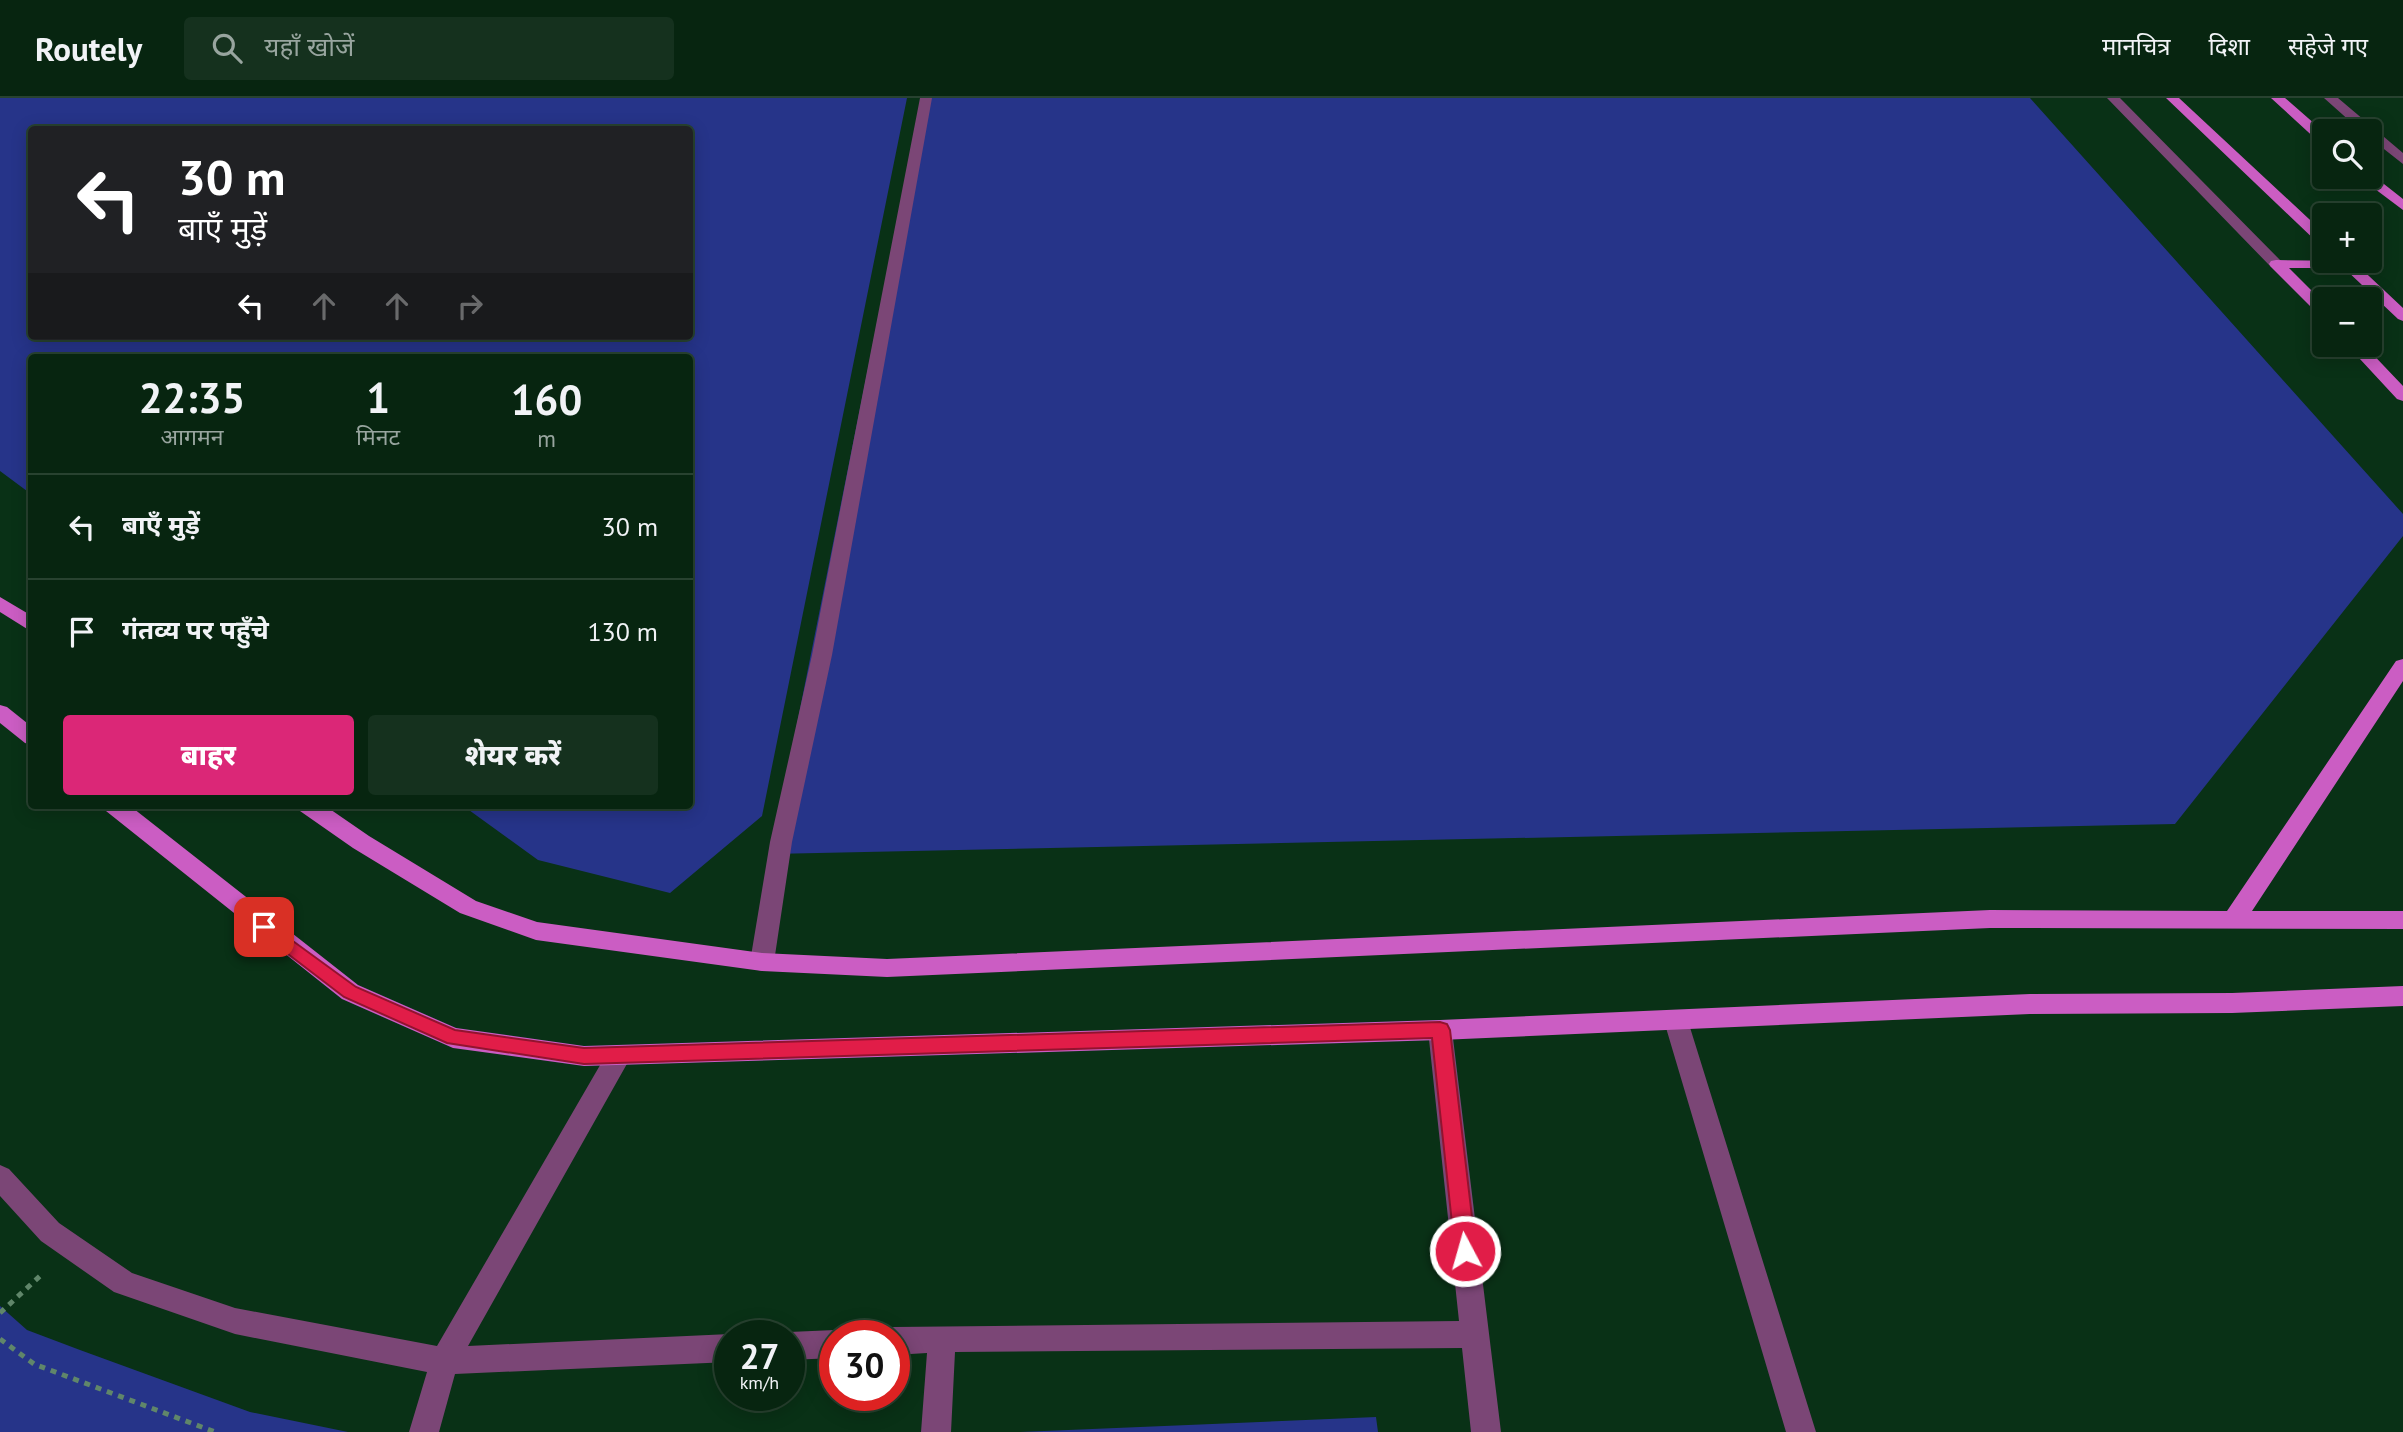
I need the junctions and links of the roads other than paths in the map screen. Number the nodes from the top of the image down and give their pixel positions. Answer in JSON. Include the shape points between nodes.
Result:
{"nodes":[{"id":1,"x":926,"y":98,"type":"edge"},
{"id":2,"x":2112,"y":98,"type":"edge"},
{"id":3,"x":2172,"y":98,"type":"edge"},
{"id":4,"x":2277,"y":98,"type":"edge"},
{"id":5,"x":2330,"y":98,"type":"edge"},
{"id":6,"x":2355,"y":119,"type":"edge"},
{"id":7,"x":2312,"y":129,"type":"edge"},
{"id":8,"x":2382,"y":142,"type":"edge"},
{"id":9,"x":2403,"y":160,"type":"edge"},
{"id":10,"x":2382,"y":189,"type":"edge"},
{"id":11,"x":2403,"y":206,"type":"edge"},
{"id":12,"x":2312,"y":230,"type":"edge"},
{"id":13,"x":2312,"y":263,"type":"edge"},
{"id":14,"x":2276,"y":264,"type":"junction"},
{"id":15,"x":2358,"y":273,"type":"edge"},
{"id":16,"x":2312,"y":300,"type":"edge"},
{"id":17,"x":2403,"y":316,"type":"edge"},
{"id":18,"x":2366,"y":357,"type":"edge"},
{"id":19,"x":2403,"y":396,"type":"edge"},
{"id":20,"x":0,"y":603,"type":"edge"},
{"id":21,"x":28,"y":623,"type":"edge"},
{"id":22,"x":2403,"y":666,"type":"edge"},
{"id":23,"x":0,"y":712,"type":"edge"},
{"id":24,"x":28,"y":735,"type":"edge"},
{"id":25,"x":119,"y":809,"type":"edge"},
{"id":26,"x":314,"y":809,"type":"edge"},
{"id":27,"x":2233,"y":920,"type":"junction"},
{"id":28,"x":2403,"y":920,"type":"edge"},
{"id":29,"x":762,"y":962,"type":"junction"},
{"id":30,"x":2403,"y":996,"type":"edge"},
{"id":31,"x":1676,"y":1021,"type":"junction"},
{"id":32,"x":1440,"y":1030,"type":"junction"},
{"id":33,"x":619,"y":1055,"type":"junction"},
{"id":34,"x":0,"y":1177,"type":"edge"},
{"id":35,"x":1475,"y":1334,"type":"junction"},
{"id":36,"x":942,"y":1339,"type":"junction"},
{"id":37,"x":910,"y":1340,"type":"edge"},
{"id":38,"x":714,"y":1349,"type":"edge"},
{"id":39,"x":444,"y":1361,"type":"junction"},
{"id":40,"x":424,"y":1432,"type":"edge"},
{"id":41,"x":936,"y":1432,"type":"edge"},
{"id":42,"x":1486,"y":1432,"type":"edge"},
{"id":43,"x":1801,"y":1432,"type":"edge"}],
"edges":[{"from":1,"to":29,"type":"street","via":[[781,842]]},
{"from":2,"to":14,"type":"street"},
{"from":3,"to":12,"type":"main road"},
{"from":4,"to":7,"type":"main road"},
{"from":5,"to":6,"type":"street"},
{"from":8,"to":9,"type":"street"},
{"from":10,"to":11,"type":"main road"},
{"from":13,"to":14,"type":"main road"},
{"from":14,"to":16,"type":"main road"},
{"from":15,"to":17,"type":"main road"},
{"from":18,"to":19,"type":"main road"},
{"from":20,"to":21,"type":"main road"},
{"from":22,"to":27,"type":"main road"},
{"from":23,"to":24,"type":"main road"},
{"from":25,"to":33,"type":"main road","via":[[350,992],[453,1038],[584,1056]]},
{"from":26,"to":29,"type":"main road","via":[[468,906],[536,931]]},
{"from":27,"to":28,"type":"main road"},
{"from":27,"to":29,"type":"main road","via":[[1990,919],[887,968]]},
{"from":30,"to":31,"type":"main road","via":[[2030,1004]]},
{"from":31,"to":32,"type":"main road"},
{"from":31,"to":43,"type":"street"},
{"from":32,"to":33,"type":"main road"},
{"from":32,"to":35,"type":"street"},
{"from":33,"to":39,"type":"street"},
{"from":34,"to":39,"type":"street","via":[[50,1232],[124,1283],[235,1321]]},
{"from":35,"to":36,"type":"street"},
{"from":35,"to":42,"type":"street"},
{"from":36,"to":37,"type":"street"},
{"from":36,"to":41,"type":"street"},
{"from":38,"to":39,"type":"street"},
{"from":39,"to":40,"type":"street"}]}
